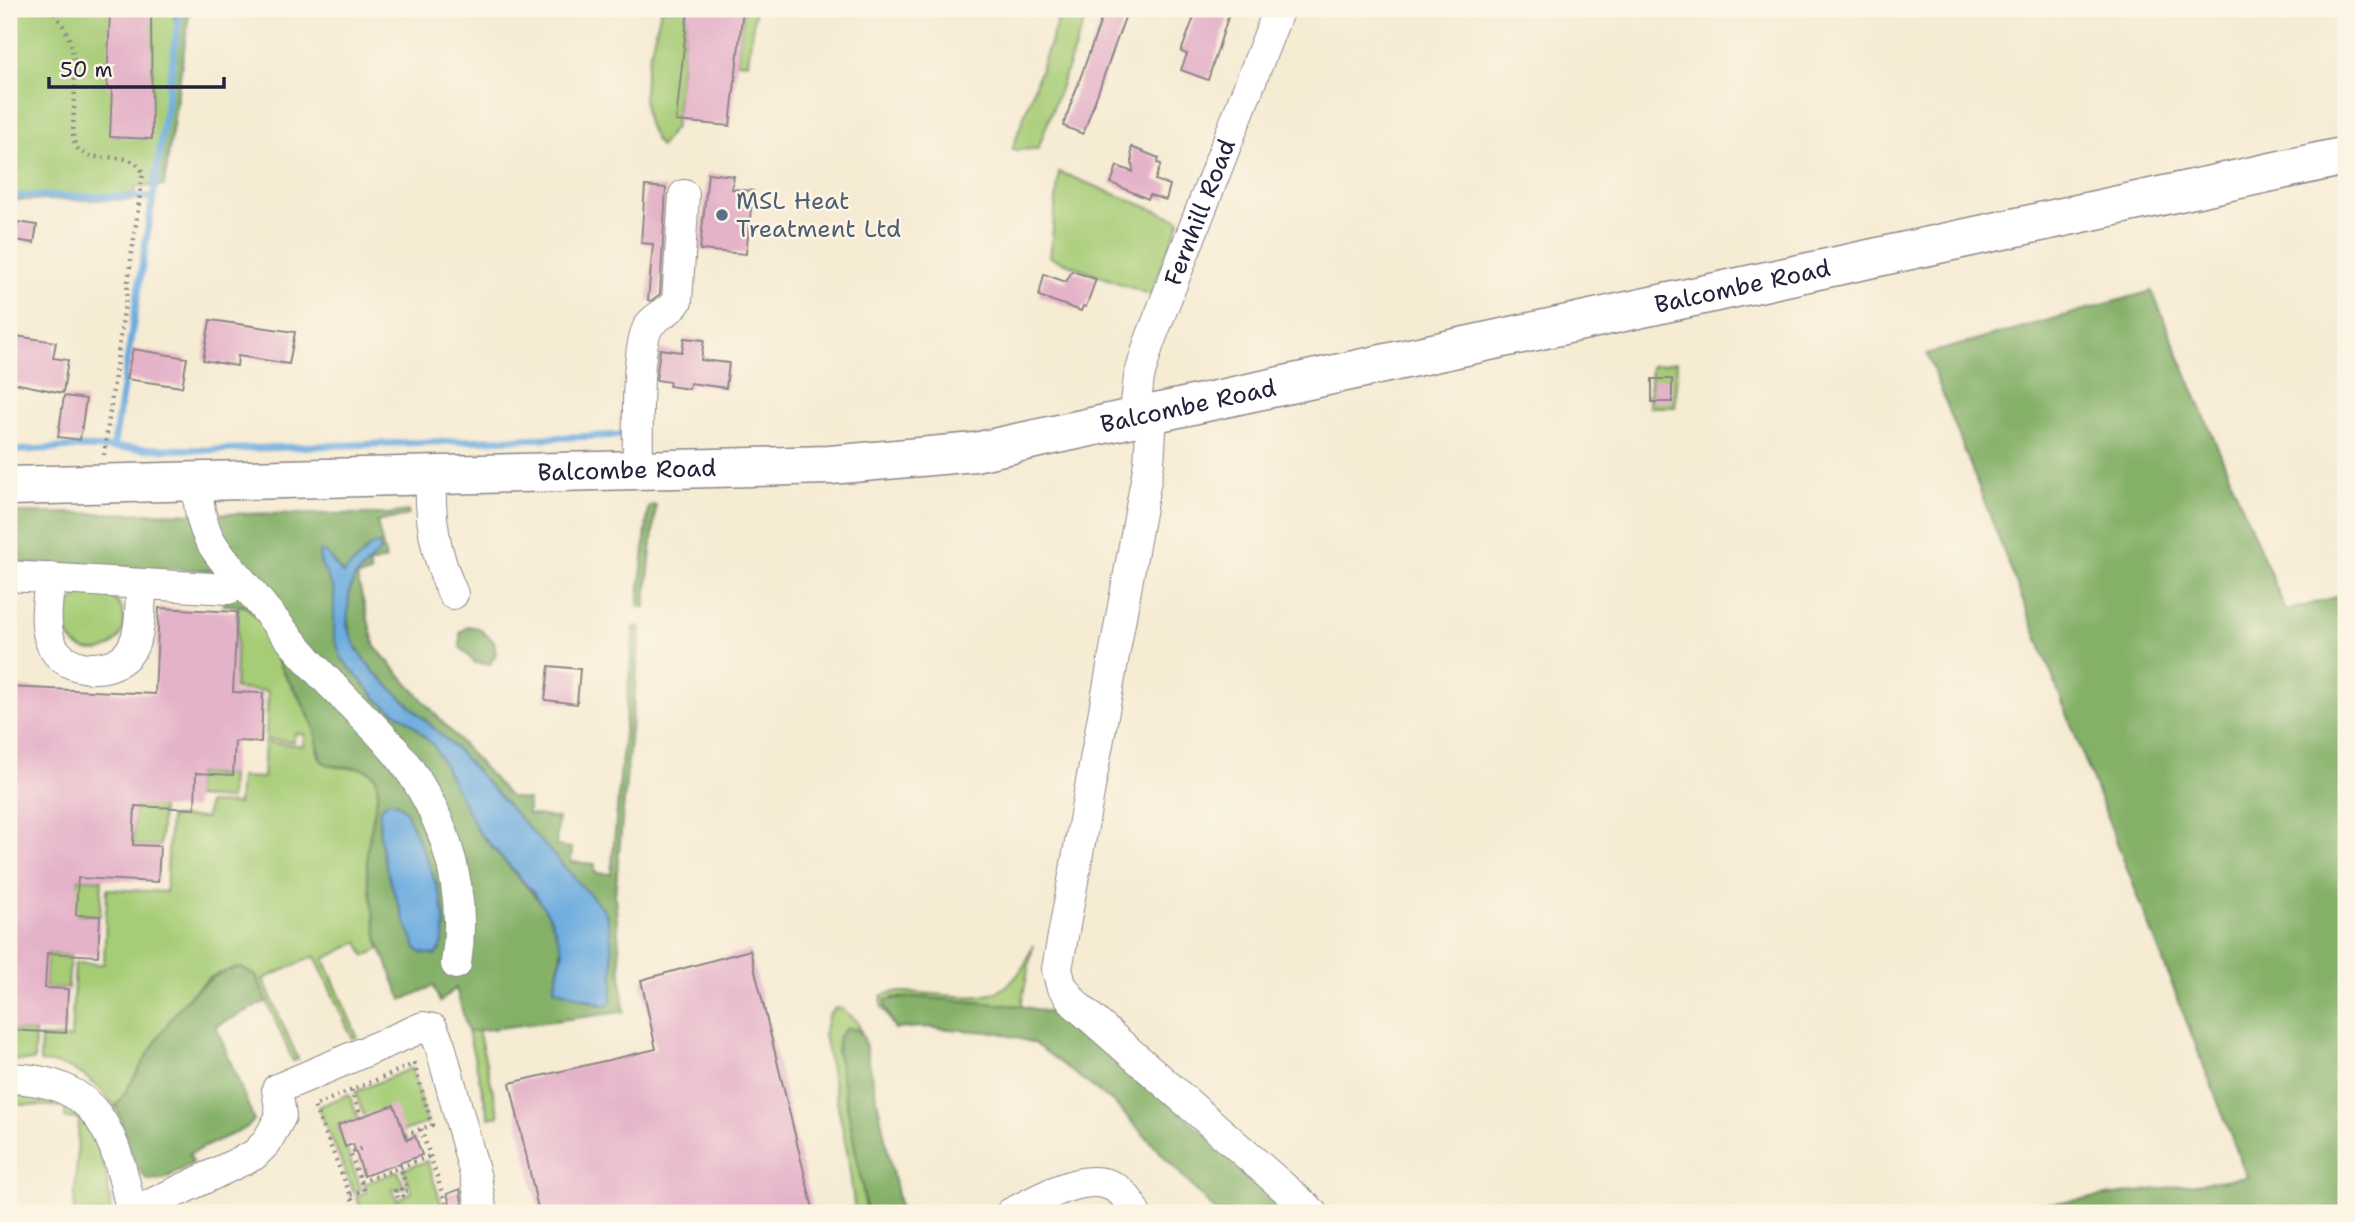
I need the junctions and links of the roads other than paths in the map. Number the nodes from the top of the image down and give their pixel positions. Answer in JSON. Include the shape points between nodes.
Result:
{"nodes":[{"id":1,"x":1279,"y":9,"type":"edge"},
{"id":2,"x":2346,"y":156,"type":"edge"},
{"id":3,"x":684,"y":195,"type":"dead end"},
{"id":4,"x":1143,"y":417,"type":"junction"},
{"id":5,"x":638,"y":470,"type":"junction"},
{"id":6,"x":431,"y":475,"type":"junction"},
{"id":7,"x":198,"y":481,"type":"junction"},
{"id":8,"x":9,"y":486,"type":"edge"},
{"id":9,"x":9,"y":576,"type":"edge"},
{"id":10,"x":50,"y":578,"type":"junction"},
{"id":11,"x":243,"y":583,"type":"junction"},
{"id":12,"x":141,"y":584,"type":"junction"},
{"id":13,"x":453,"y":594,"type":"dead end"},
{"id":14,"x":456,"y":964,"type":"dead end"},
{"id":15,"x":9,"y":1078,"type":"edge"},
{"id":16,"x":132,"y":1213,"type":"edge"},
{"id":17,"x":482,"y":1213,"type":"edge"},
{"id":18,"x":1011,"y":1213,"type":"edge"},
{"id":19,"x":1135,"y":1213,"type":"edge"},
{"id":20,"x":1313,"y":1213,"type":"edge"}],
"edges":[{"from":1,"to":4,"type":"street","name":"Fernhill Road","via":[[1146,351],[1139,377]]},
{"from":2,"to":4,"type":"main road","name":"Balcombe Road"},
{"from":3,"to":5,"type":"street","via":[[678,298],[672,309],[652,321],[644,340]]},
{"from":4,"to":5,"type":"main road","name":"Balcombe Road","via":[[975,452],[830,465]]},
{"from":4,"to":20,"type":"street","name":"Fernhill Road","via":[[1149,463],[1058,959],[1059,977],[1075,1004]]},
{"from":5,"to":6,"type":"main road","name":"Balcombe Road"},
{"from":6,"to":7,"type":"main road","name":"Balcombe Road"},
{"from":6,"to":13,"type":"street","via":[[429,511]]},
{"from":7,"to":8,"type":"main road","name":"Balcombe Road"},
{"from":7,"to":11,"type":"street","via":[[198,513],[205,532]]},
{"from":9,"to":10,"type":"street"},
{"from":10,"to":12,"type":"street"},
{"from":10,"to":12,"type":"street","via":[[47,625],[52,647],[65,660],[95,667],[116,664],[132,649]]},
{"from":11,"to":12,"type":"street","via":[[228,589]]},
{"from":11,"to":14,"type":"street","via":[[309,661],[384,738],[426,797],[458,890]]},
{"from":15,"to":16,"type":"street","via":[[54,1084],[92,1106],[109,1130]]},
{"from":16,"to":17,"type":"street","via":[[258,1152],[281,1116],[277,1089],[405,1032],[430,1028],[439,1040]]},
{"from":18,"to":19,"type":"street","via":[[1065,1188],[1090,1182],[1116,1187]]}]}
